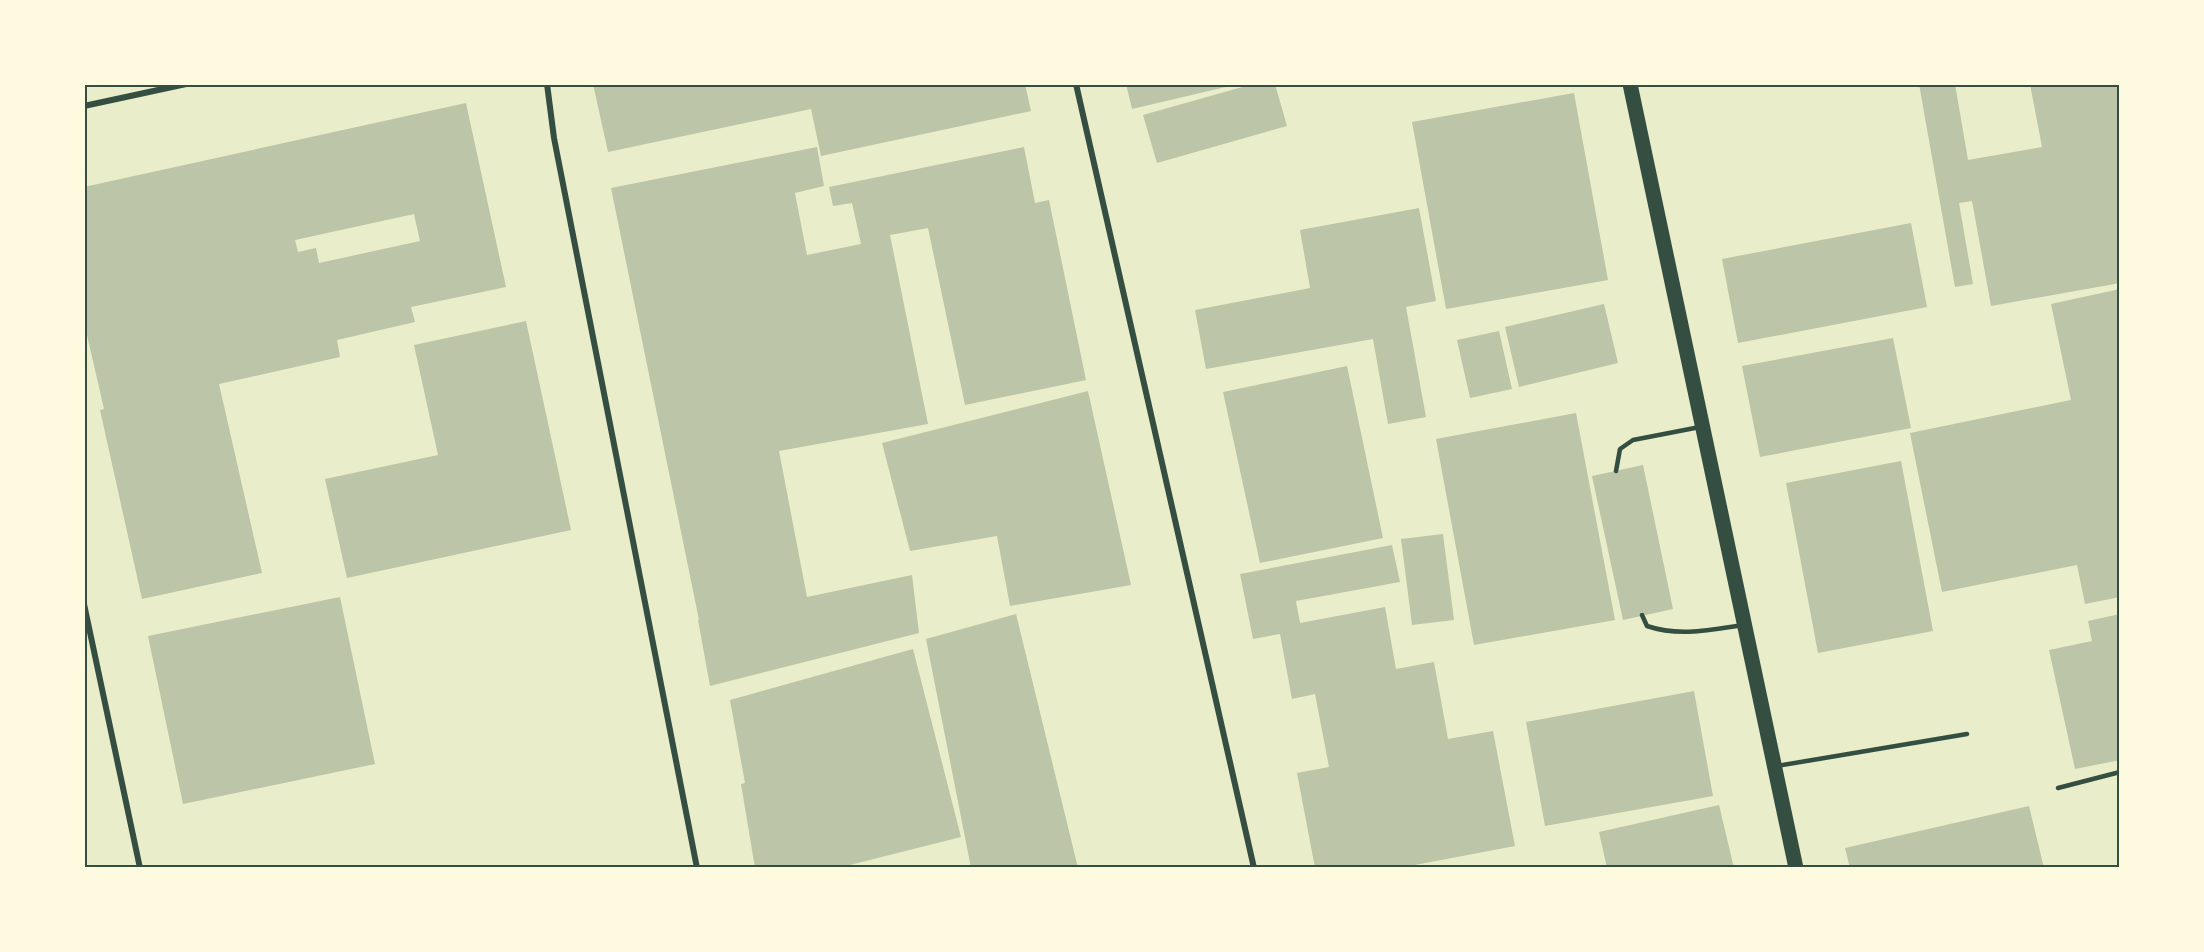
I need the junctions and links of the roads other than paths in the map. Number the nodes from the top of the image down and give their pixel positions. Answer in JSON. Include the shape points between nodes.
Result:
{"nodes":[{"id":1,"x":186,"y":84,"type":"edge"},
{"id":2,"x":547,"y":84,"type":"edge"},
{"id":3,"x":1076,"y":84,"type":"edge"},
{"id":4,"x":1630,"y":84,"type":"edge"},
{"id":5,"x":84,"y":106,"type":"edge"},
{"id":6,"x":1702,"y":427,"type":"junction"},
{"id":7,"x":1616,"y":471,"type":"dead end"},
{"id":8,"x":84,"y":603,"type":"edge"},
{"id":9,"x":1642,"y":615,"type":"dead end"},
{"id":10,"x":1744,"y":625,"type":"junction"},
{"id":11,"x":1967,"y":734,"type":"dead end"},
{"id":12,"x":1774,"y":766,"type":"junction"},
{"id":13,"x":2120,"y":772,"type":"edge"},
{"id":14,"x":2058,"y":788,"type":"dead end"},
{"id":15,"x":140,"y":868,"type":"edge"},
{"id":16,"x":697,"y":868,"type":"edge"},
{"id":17,"x":1254,"y":868,"type":"edge"},
{"id":18,"x":1796,"y":868,"type":"edge"}],
"edges":[{"from":1,"to":5,"type":"street"},
{"from":2,"to":16,"type":"street","via":[[554,138]]},
{"from":3,"to":17,"type":"street"},
{"from":4,"to":6,"type":"main road"},
{"from":6,"to":7,"type":"lane","via":[[1634,440],[1620,450]]},
{"from":6,"to":10,"type":"main road"},
{"from":8,"to":15,"type":"street"},
{"from":9,"to":10,"type":"lane","via":[[1647,626],[1691,633]]},
{"from":10,"to":12,"type":"main road"},
{"from":11,"to":12,"type":"lane"},
{"from":12,"to":18,"type":"main road"},
{"from":13,"to":14,"type":"lane"}]}
